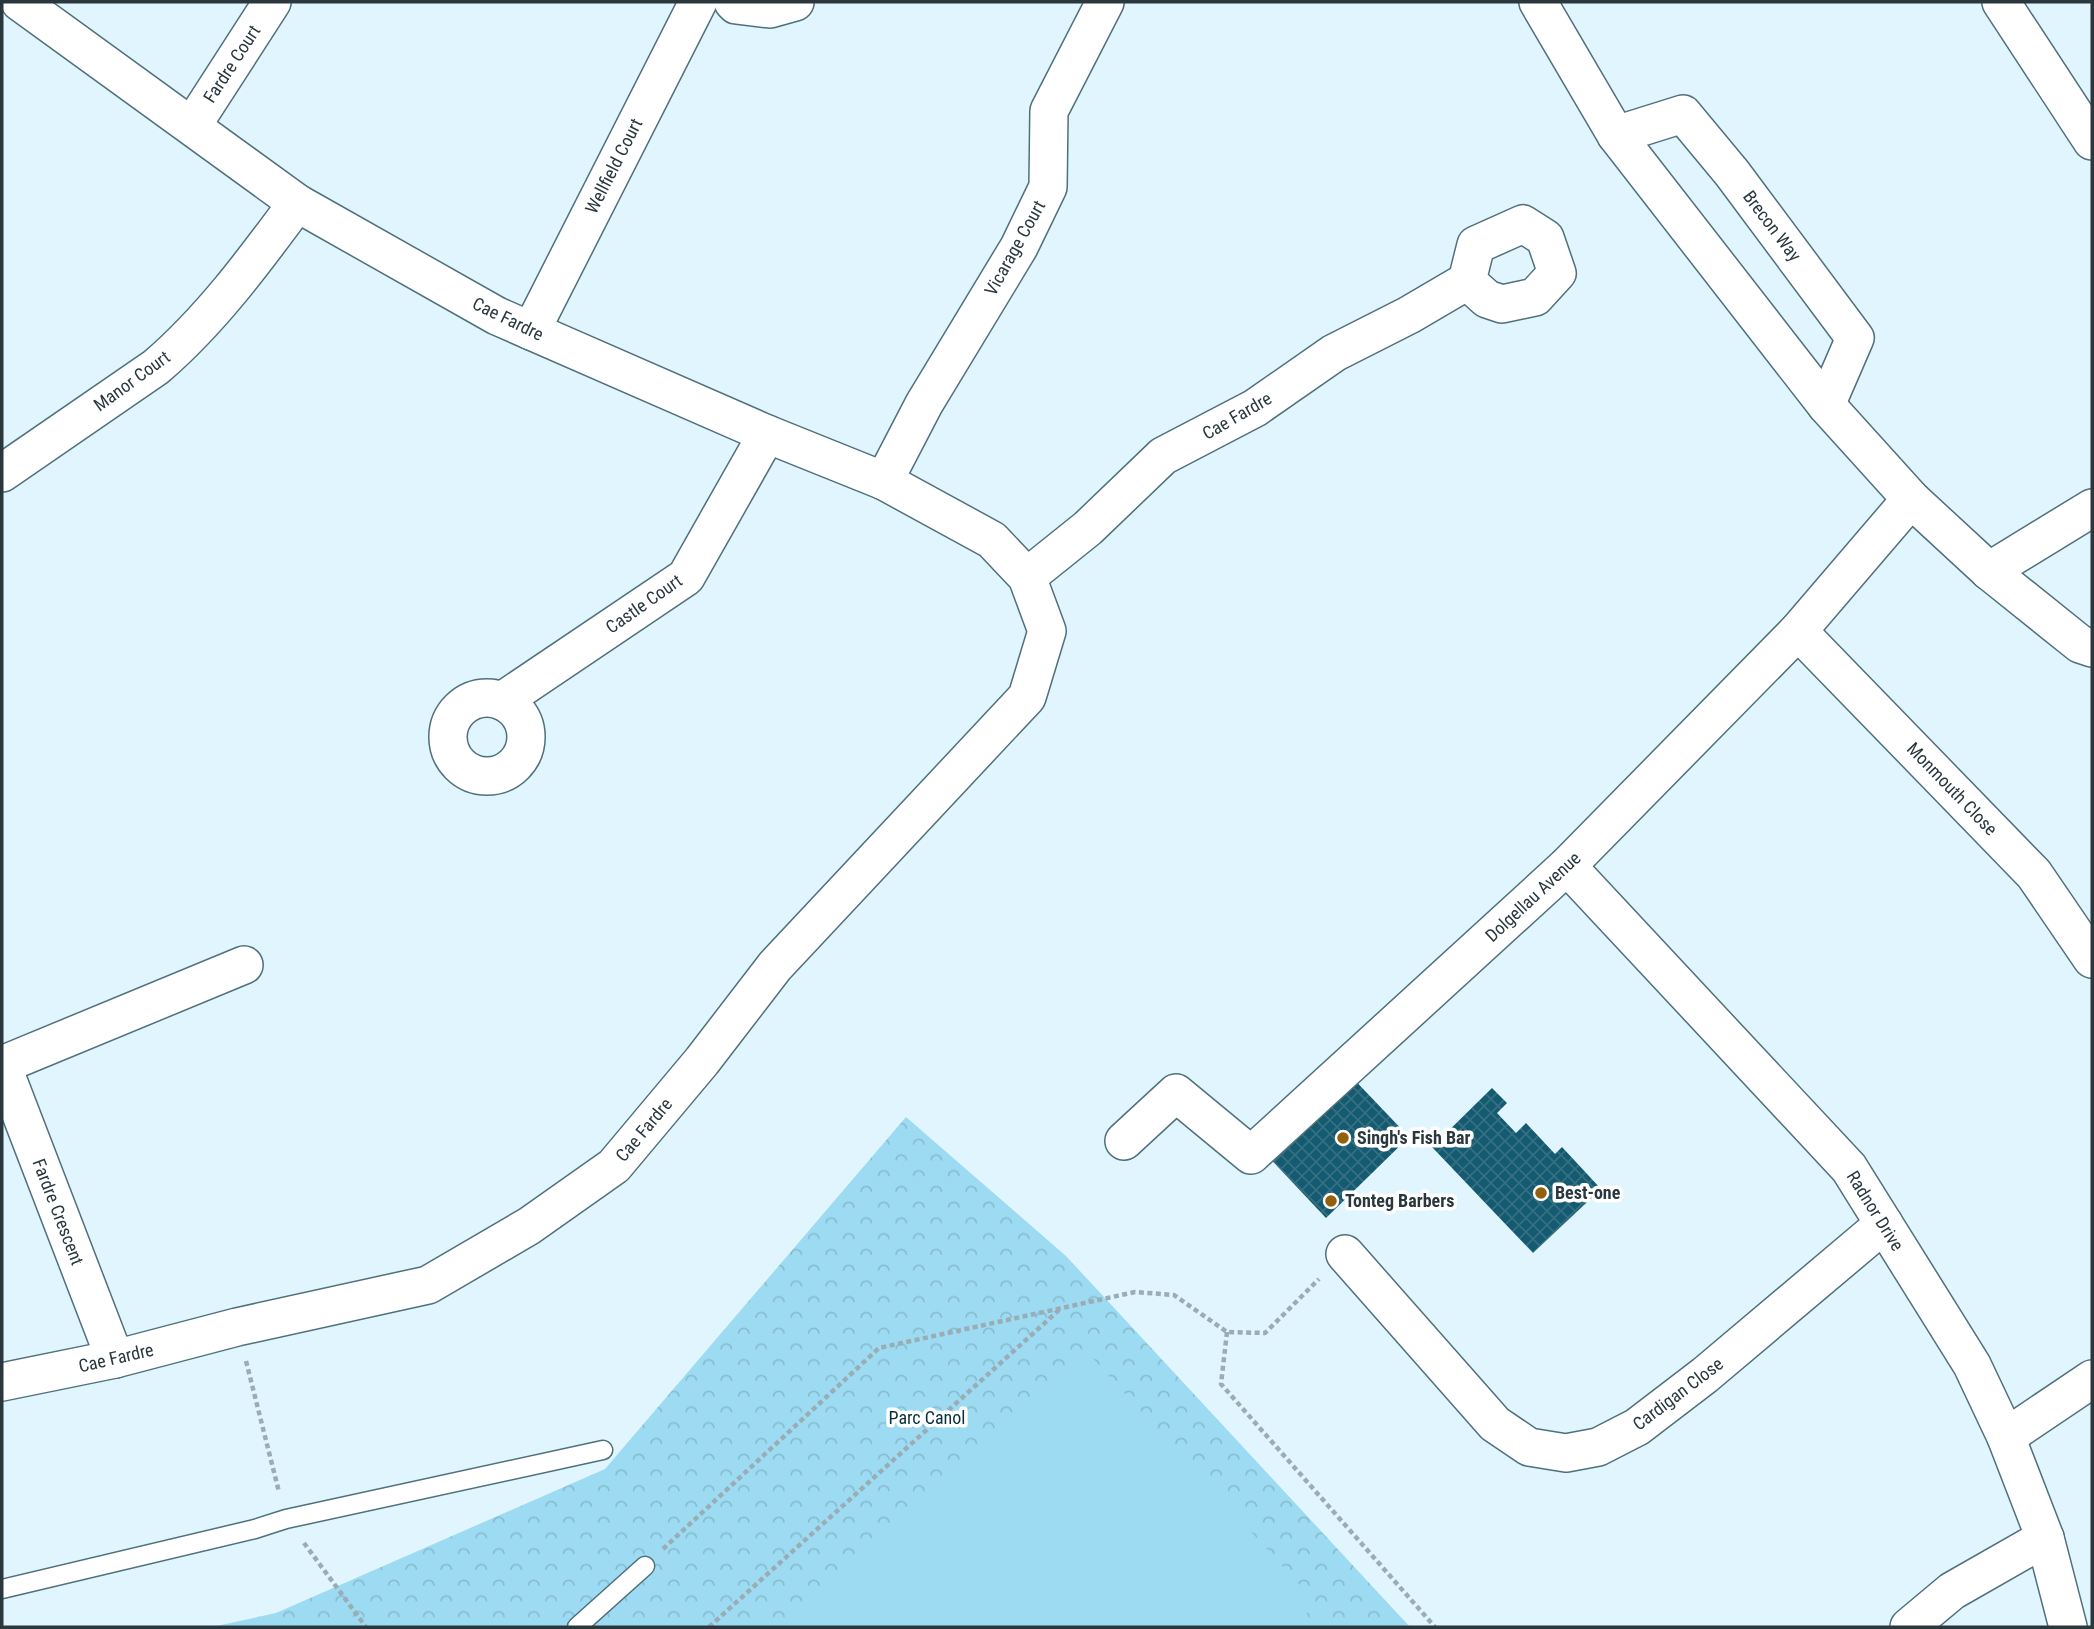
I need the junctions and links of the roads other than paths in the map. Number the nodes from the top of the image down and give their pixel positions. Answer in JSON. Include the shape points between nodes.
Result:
{"nodes":[{"id":1,"x":20,"y":2,"type":"edge"},
{"id":2,"x":272,"y":2,"type":"edge"},
{"id":3,"x":698,"y":2,"type":"edge"},
{"id":4,"x":733,"y":2,"type":"edge"},
{"id":5,"x":795,"y":2,"type":"edge"},
{"id":6,"x":1105,"y":2,"type":"edge"},
{"id":7,"x":1538,"y":2,"type":"edge"},
{"id":8,"x":2001,"y":2,"type":"edge"},
{"id":9,"x":192,"y":126,"type":"junction"},
{"id":10,"x":1616,"y":135,"type":"junction"},
{"id":11,"x":2092,"y":141,"type":"edge"},
{"id":12,"x":297,"y":203,"type":"junction"},
{"id":13,"x":1466,"y":281,"type":"dead end"},
{"id":14,"x":531,"y":331,"type":"junction"},
{"id":15,"x":1826,"y":405,"type":"junction"},
{"id":16,"x":767,"y":434,"type":"junction"},
{"id":17,"x":2,"y":473,"type":"edge"},
{"id":18,"x":884,"y":481,"type":"junction"},
{"id":19,"x":1911,"y":499,"type":"junction"},
{"id":20,"x":2092,"y":508,"type":"edge"},
{"id":21,"x":1989,"y":571,"type":"junction"},
{"id":22,"x":1027,"y":577,"type":"junction"},
{"id":23,"x":1798,"y":631,"type":"junction"},
{"id":24,"x":2092,"y":648,"type":"edge"},
{"id":25,"x":502,"y":701,"type":"dead end"},
{"id":26,"x":1567,"y":866,"type":"junction"},
{"id":27,"x":2092,"y":959,"type":"edge"},
{"id":28,"x":244,"y":965,"type":"dead end"},
{"id":29,"x":2,"y":1065,"type":"edge"},
{"id":30,"x":1124,"y":1141,"type":"dead end"},
{"id":31,"x":1884,"y":1224,"type":"junction"},
{"id":32,"x":1345,"y":1254,"type":"road end"},
{"id":33,"x":115,"y":1359,"type":"junction"},
{"id":34,"x":2092,"y":1380,"type":"edge"},
{"id":35,"x":2,"y":1382,"type":"edge"},
{"id":36,"x":2006,"y":1437,"type":"junction"},
{"id":37,"x":603,"y":1450,"type":"dead end"},
{"id":38,"x":2045,"y":1538,"type":"junction"},
{"id":39,"x":645,"y":1566,"type":"road end"},
{"id":40,"x":2,"y":1589,"type":"edge"},
{"id":41,"x":577,"y":1627,"type":"edge"},
{"id":42,"x":1909,"y":1627,"type":"edge"},
{"id":43,"x":2068,"y":1627,"type":"edge"}],
"edges":[{"from":1,"to":9,"type":"street","name":"Cae Fardre"},
{"from":2,"to":9,"type":"street","name":"Fardre Court"},
{"from":3,"to":14,"type":"street","name":"Wellfield Court"},
{"from":4,"to":5,"type":"street","via":[[770,9]]},
{"from":6,"to":18,"type":"street","name":"Vicarage Court","via":[[1049,111],[1048,187],[1019,247],[924,404]]},
{"from":7,"to":10,"type":"street"},
{"from":8,"to":11,"type":"street"},
{"from":9,"to":12,"type":"street","name":"Cae Fardre"},
{"from":10,"to":15,"type":"street"},
{"from":10,"to":15,"type":"street","name":"Brecon Way","via":[[1683,114],[1732,173],[1855,338]]},
{"from":12,"to":14,"type":"street","name":"Cae Fardre"},
{"from":12,"to":17,"type":"street","name":"Manor Court","via":[[179,347]]},
{"from":13,"to":22,"type":"street","name":"Cae Fardre","via":[[1334,353],[1255,408],[1163,456],[1088,528]]},
{"from":14,"to":16,"type":"street","name":"Cae Fardre"},
{"from":15,"to":19,"type":"street"},
{"from":16,"to":18,"type":"street","name":"Cae Fardre"},
{"from":16,"to":25,"type":"street","name":"Castle Court","via":[[686,577]]},
{"from":18,"to":22,"type":"street","name":"Cae Fardre","via":[[992,540]]},
{"from":19,"to":21,"type":"street"},
{"from":19,"to":23,"type":"street","name":"Dolgellau Avenue"},
{"from":20,"to":21,"type":"street"},
{"from":21,"to":24,"type":"street","via":[[2080,644]]},
{"from":22,"to":33,"type":"street","name":"Cae Fardre","via":[[1047,631],[1027,697],[775,966],[614,1166],[529,1226],[428,1284]]},
{"from":23,"to":26,"type":"street","name":"Dolgellau Avenue"},
{"from":23,"to":27,"type":"street","name":"Monmouth Close","via":[[2034,874]]},
{"from":26,"to":30,"type":"street","name":"Dolgellau Avenue","via":[[1251,1155],[1176,1093]]},
{"from":26,"to":31,"type":"street","name":"Radnor Drive","via":[[1849,1168]]},
{"from":28,"to":29,"type":"street","name":"Fardre Crescent"},
{"from":29,"to":33,"type":"street","name":"Fardre Crescent"},
{"from":31,"to":32,"type":"street","name":"Cardigan Close","via":[[1637,1427],[1598,1447],[1566,1453],[1529,1447],[1495,1424]]},
{"from":31,"to":36,"type":"street","name":"Radnor Drive","via":[[1972,1365]]},
{"from":33,"to":35,"type":"street","name":"Cae Fardre"},
{"from":34,"to":36,"type":"street"},
{"from":36,"to":38,"type":"street","name":"Radnor Drive"},
{"from":37,"to":40,"type":"lane","via":[[286,1519]]},
{"from":38,"to":42,"type":"street","via":[[1952,1591]]},
{"from":38,"to":43,"type":"street","name":"Radnor Drive"},
{"from":39,"to":41,"type":"lane"}]}
